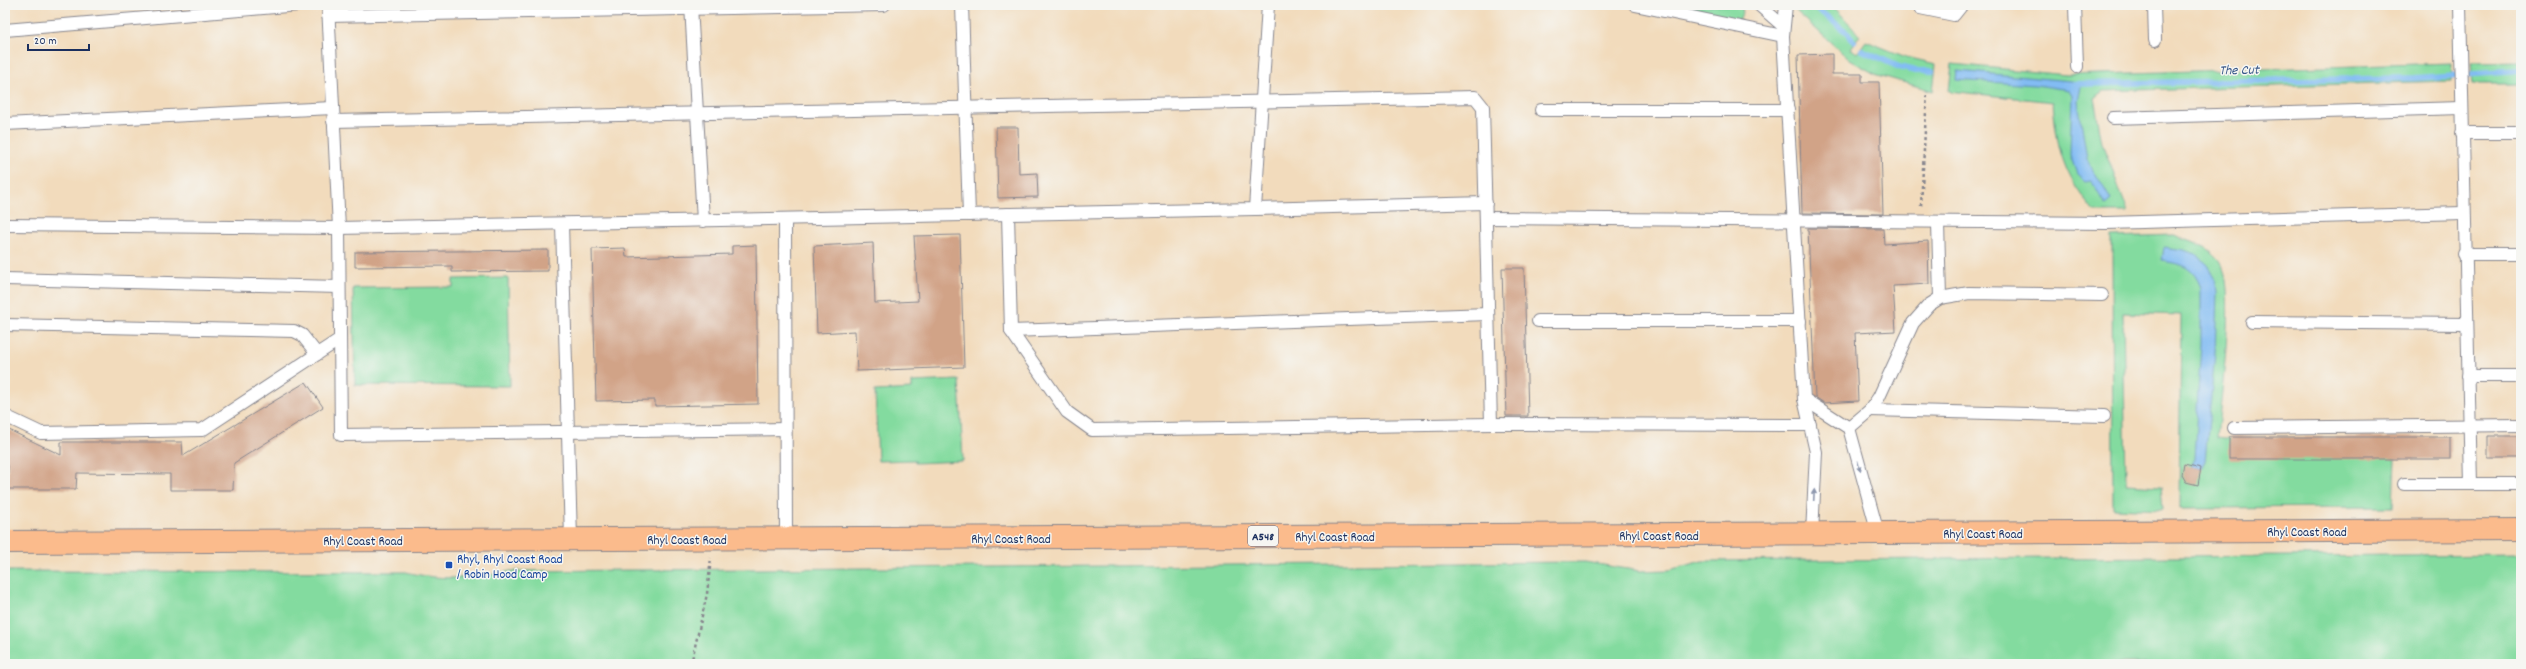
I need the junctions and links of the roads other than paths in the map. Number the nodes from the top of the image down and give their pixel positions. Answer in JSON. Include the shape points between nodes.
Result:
{"nodes":[{"id":1,"x":299,"y":5,"type":"edge"},
{"id":2,"x":884,"y":5,"type":"edge"},
{"id":3,"x":962,"y":5,"type":"edge"},
{"id":4,"x":1268,"y":5,"type":"edge"},
{"id":5,"x":1635,"y":5,"type":"edge"},
{"id":6,"x":1759,"y":5,"type":"edge"},
{"id":7,"x":1786,"y":5,"type":"edge"},
{"id":8,"x":1962,"y":5,"type":"edge"},
{"id":9,"x":2075,"y":5,"type":"edge"},
{"id":10,"x":2154,"y":5,"type":"edge"},
{"id":11,"x":2460,"y":5,"type":"edge"},
{"id":12,"x":691,"y":7,"type":"edge"},
{"id":13,"x":1920,"y":8,"type":"dead end"},
{"id":14,"x":328,"y":11,"type":"edge"},
{"id":15,"x":5,"y":30,"type":"edge"},
{"id":16,"x":1783,"y":31,"type":"junction"},
{"id":17,"x":2155,"y":40,"type":"dead end"},
{"id":18,"x":2077,"y":67,"type":"dead end"},
{"id":19,"x":1262,"y":100,"type":"junction"},
{"id":20,"x":966,"y":106,"type":"junction"},
{"id":21,"x":332,"y":108,"type":"junction"},
{"id":22,"x":2462,"y":108,"type":"junction"},
{"id":23,"x":1541,"y":110,"type":"dead end"},
{"id":24,"x":1788,"y":110,"type":"junction"},
{"id":25,"x":697,"y":112,"type":"junction"},
{"id":26,"x":2113,"y":118,"type":"dead end"},
{"id":27,"x":333,"y":121,"type":"junction"},
{"id":28,"x":5,"y":124,"type":"edge"},
{"id":29,"x":2462,"y":133,"type":"junction"},
{"id":30,"x":2521,"y":133,"type":"edge"},
{"id":31,"x":1486,"y":203,"type":"junction"},
{"id":32,"x":1255,"y":209,"type":"junction"},
{"id":33,"x":2463,"y":213,"type":"junction"},
{"id":34,"x":1008,"y":214,"type":"junction"},
{"id":35,"x":969,"y":215,"type":"junction"},
{"id":36,"x":1486,"y":218,"type":"junction"},
{"id":37,"x":785,"y":219,"type":"junction"},
{"id":38,"x":703,"y":221,"type":"junction"},
{"id":39,"x":1794,"y":222,"type":"junction"},
{"id":40,"x":1938,"y":223,"type":"junction"},
{"id":41,"x":562,"y":224,"type":"junction"},
{"id":42,"x":5,"y":225,"type":"edge"},
{"id":43,"x":338,"y":228,"type":"junction"},
{"id":44,"x":2464,"y":254,"type":"junction"},
{"id":45,"x":2521,"y":254,"type":"edge"},
{"id":46,"x":5,"y":279,"type":"edge"},
{"id":47,"x":339,"y":286,"type":"junction"},
{"id":48,"x":2102,"y":295,"type":"dead end"},
{"id":49,"x":1940,"y":298,"type":"junction"},
{"id":50,"x":1488,"y":314,"type":"junction"},
{"id":51,"x":1538,"y":321,"type":"dead end"},
{"id":52,"x":1800,"y":321,"type":"junction"},
{"id":53,"x":2252,"y":322,"type":"dead end"},
{"id":54,"x":2466,"y":324,"type":"junction"},
{"id":55,"x":5,"y":325,"type":"edge"},
{"id":56,"x":1011,"y":331,"type":"junction"},
{"id":57,"x":340,"y":339,"type":"junction"},
{"id":58,"x":317,"y":354,"type":"junction"},
{"id":59,"x":2468,"y":376,"type":"junction"},
{"id":60,"x":2521,"y":376,"type":"edge"},
{"id":61,"x":1804,"y":399,"type":"junction"},
{"id":62,"x":1870,"y":410,"type":"junction"},
{"id":63,"x":5,"y":416,"type":"edge"},
{"id":64,"x":2104,"y":416,"type":"dead end"},
{"id":65,"x":1491,"y":424,"type":"junction"},
{"id":66,"x":1810,"y":425,"type":"junction"},
{"id":67,"x":2521,"y":425,"type":"edge"},
{"id":68,"x":2469,"y":426,"type":"junction"},
{"id":69,"x":1849,"y":428,"type":"junction"},
{"id":70,"x":2234,"y":428,"type":"dead end"},
{"id":71,"x":785,"y":429,"type":"junction"},
{"id":72,"x":568,"y":432,"type":"junction"},
{"id":73,"x":2404,"y":484,"type":"dead end"},
{"id":74,"x":2471,"y":484,"type":"junction"},
{"id":75,"x":2521,"y":484,"type":"edge"},
{"id":76,"x":2521,"y":530,"type":"edge"},
{"id":77,"x":1878,"y":533,"type":"junction"},
{"id":78,"x":1812,"y":534,"type":"junction"},
{"id":79,"x":786,"y":538,"type":"junction"},
{"id":80,"x":571,"y":539,"type":"junction"},
{"id":81,"x":5,"y":542,"type":"edge"}],
"edges":[{"from":1,"to":15,"type":"lane"},
{"from":2,"to":12,"type":"lane"},
{"from":3,"to":20,"type":"lane"},
{"from":4,"to":19,"type":"lane"},
{"from":5,"to":16,"type":"lane"},
{"from":6,"to":16,"type":"lane"},
{"from":7,"to":16,"type":"lane"},
{"from":8,"to":13,"type":"lane","via":[[1954,15]]},
{"from":9,"to":18,"type":"lane"},
{"from":10,"to":17,"type":"lane"},
{"from":11,"to":22,"type":"lane"},
{"from":12,"to":14,"type":"lane"},
{"from":12,"to":25,"type":"lane"},
{"from":14,"to":21,"type":"lane"},
{"from":16,"to":24,"type":"lane"},
{"from":19,"to":20,"type":"lane"},
{"from":19,"to":31,"type":"lane","via":[[1475,97],[1483,107]]},
{"from":19,"to":32,"type":"lane"},
{"from":20,"to":25,"type":"lane"},
{"from":20,"to":35,"type":"lane"},
{"from":21,"to":27,"type":"lane"},
{"from":21,"to":28,"type":"lane"},
{"from":22,"to":26,"type":"lane"},
{"from":22,"to":29,"type":"lane"},
{"from":23,"to":24,"type":"lane"},
{"from":24,"to":39,"type":"lane"},
{"from":25,"to":27,"type":"lane"},
{"from":25,"to":38,"type":"lane"},
{"from":27,"to":43,"type":"lane"},
{"from":29,"to":30,"type":"lane"},
{"from":29,"to":33,"type":"lane"},
{"from":31,"to":32,"type":"lane"},
{"from":31,"to":36,"type":"lane"},
{"from":32,"to":34,"type":"lane"},
{"from":33,"to":40,"type":"lane","via":[[2106,223]]},
{"from":33,"to":44,"type":"lane"},
{"from":34,"to":35,"type":"lane"},
{"from":34,"to":56,"type":"lane"},
{"from":35,"to":37,"type":"lane"},
{"from":36,"to":39,"type":"lane"},
{"from":36,"to":50,"type":"lane"},
{"from":37,"to":38,"type":"lane"},
{"from":37,"to":71,"type":"lane"},
{"from":38,"to":41,"type":"lane"},
{"from":39,"to":40,"type":"lane"},
{"from":39,"to":52,"type":"lane"},
{"from":40,"to":49,"type":"lane"},
{"from":41,"to":43,"type":"lane"},
{"from":41,"to":72,"type":"lane"},
{"from":42,"to":43,"type":"lane"},
{"from":43,"to":47,"type":"lane"},
{"from":44,"to":45,"type":"lane"},
{"from":44,"to":54,"type":"lane"},
{"from":46,"to":47,"type":"lane"},
{"from":47,"to":57,"type":"lane"},
{"from":48,"to":49,"type":"lane","via":[[1969,293]]},
{"from":49,"to":62,"type":"lane","via":[[1929,305],[1913,324],[1884,388]]},
{"from":50,"to":56,"type":"lane"},
{"from":50,"to":65,"type":"lane"},
{"from":51,"to":52,"type":"lane"},
{"from":52,"to":61,"type":"lane"},
{"from":53,"to":54,"type":"lane"},
{"from":54,"to":59,"type":"lane"},
{"from":55,"to":58,"type":"lane","via":[[294,331],[302,335]]},
{"from":56,"to":65,"type":"lane","via":[[1067,412],[1092,430]]},
{"from":57,"to":58,"type":"lane"},
{"from":57,"to":72,"type":"lane","via":[[341,435]]},
{"from":58,"to":63,"type":"lane","via":[[202,430],[41,433]]},
{"from":59,"to":60,"type":"lane"},
{"from":59,"to":68,"type":"lane"},
{"from":61,"to":66,"type":"lane"},
{"from":61,"to":69,"type":"lane"},
{"from":62,"to":64,"type":"lane"},
{"from":62,"to":69,"type":"lane"},
{"from":65,"to":66,"type":"lane"},
{"from":78,"to":66,"type":"lane","one_way":true,"via":[[1816,452]]},
{"from":67,"to":68,"type":"lane"},
{"from":68,"to":70,"type":"lane"},
{"from":68,"to":74,"type":"lane"},
{"from":69,"to":77,"type":"lane","one_way":true},
{"from":71,"to":72,"type":"lane"},
{"from":71,"to":79,"type":"lane"},
{"from":72,"to":80,"type":"lane"},
{"from":73,"to":74,"type":"lane"},
{"from":74,"to":75,"type":"lane"},
{"from":76,"to":77,"type":"main road","name":"Rhyl Coast Road","number":"A548"},
{"from":77,"to":78,"type":"main road","name":"Rhyl Coast Road","number":"A548"},
{"from":78,"to":79,"type":"main road","name":"Rhyl Coast Road","number":"A548"},
{"from":79,"to":80,"type":"main road","name":"Rhyl Coast Road","number":"A548"},
{"from":80,"to":81,"type":"main road","name":"Rhyl Coast Road","number":"A548"}]}
